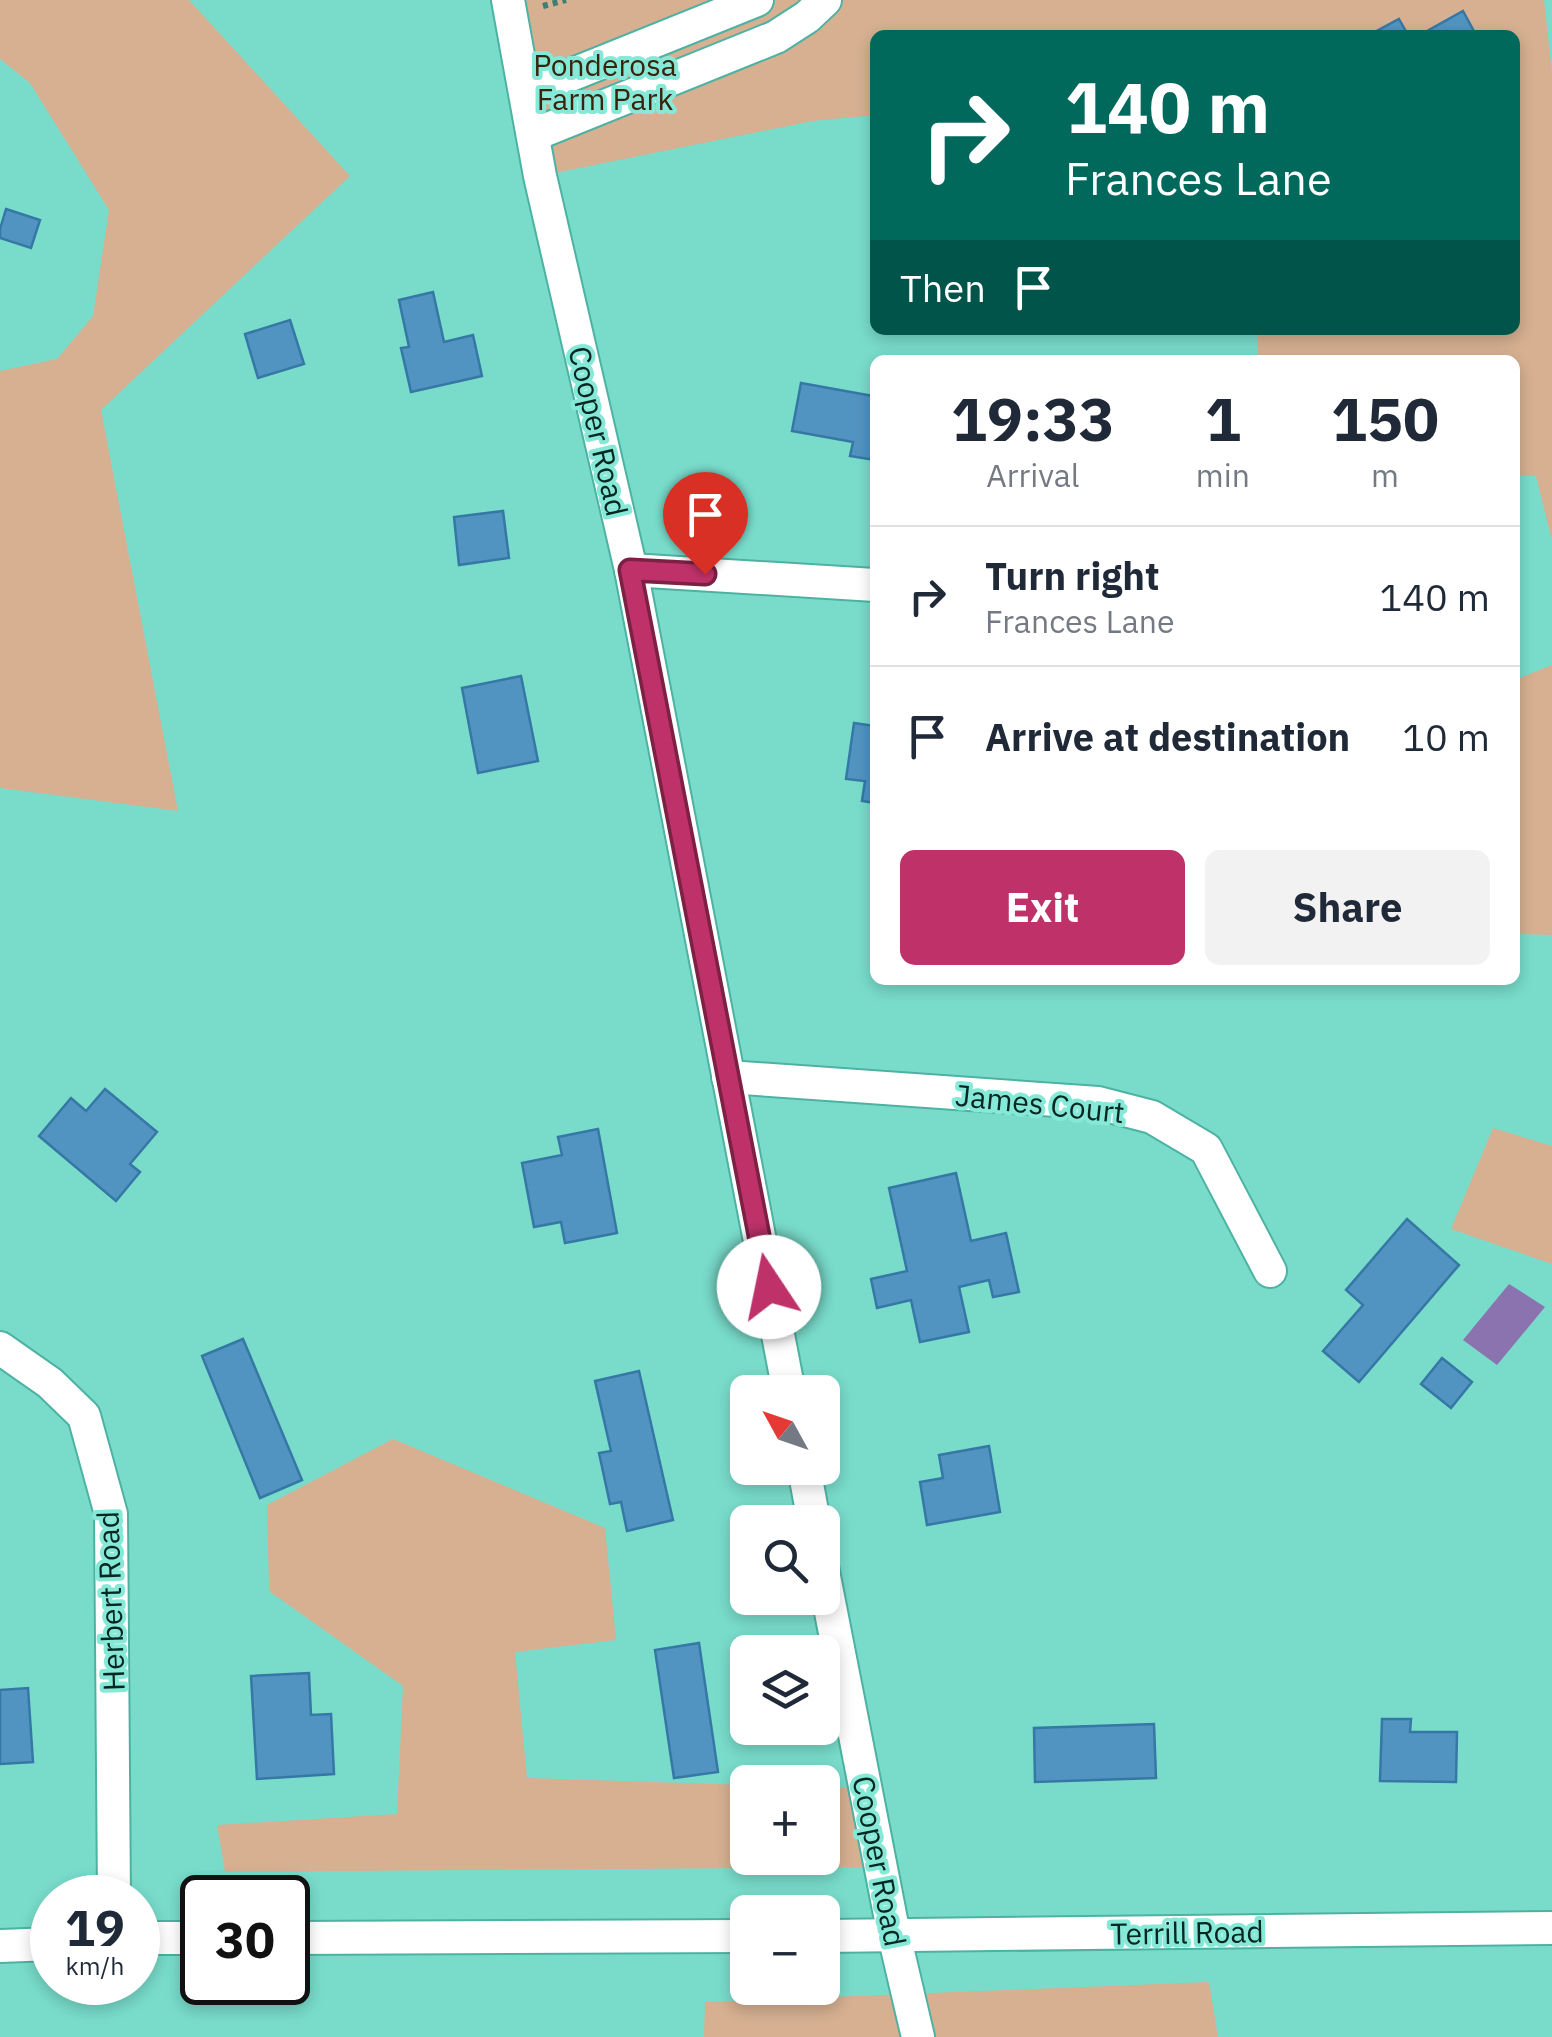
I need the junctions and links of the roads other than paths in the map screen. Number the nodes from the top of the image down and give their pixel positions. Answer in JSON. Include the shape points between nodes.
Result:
{"nodes":[{"id":1,"x":508,"y":0,"type":"edge"},
{"id":2,"x":825,"y":0,"type":"edge"},
{"id":3,"x":750,"y":3,"type":"edge"},
{"id":4,"x":760,"y":43,"type":"junction"},
{"id":5,"x":526,"y":94,"type":"junction"},
{"id":6,"x":533,"y":134,"type":"junction"},
{"id":7,"x":630,"y":570,"type":"junction"},
{"id":8,"x":870,"y":585,"type":"edge"},
{"id":9,"x":728,"y":1076,"type":"junction"},
{"id":10,"x":1270,"y":1272,"type":"dead end"},
{"id":11,"x":0,"y":1348,"type":"edge"},
{"id":12,"x":786,"y":1375,"type":"edge"},
{"id":13,"x":832,"y":1615,"type":"edge"},
{"id":14,"x":114,"y":1875,"type":"edge"},
{"id":15,"x":1552,"y":1928,"type":"edge"},
{"id":16,"x":730,"y":1936,"type":"edge"},
{"id":17,"x":840,"y":1936,"type":"edge"},
{"id":18,"x":894,"y":1936,"type":"junction"},
{"id":19,"x":310,"y":1938,"type":"edge"},
{"id":20,"x":30,"y":1945,"type":"edge"},
{"id":21,"x":0,"y":1946,"type":"edge"},
{"id":22,"x":918,"y":2037,"type":"edge"}],
"edges":[{"from":1,"to":5,"type":"street","name":"Cooper Road"},
{"from":2,"to":4,"type":"street"},
{"from":3,"to":4,"type":"street"},
{"from":3,"to":5,"type":"street"},
{"from":4,"to":6,"type":"street"},
{"from":5,"to":6,"type":"street","name":"Cooper Road"},
{"from":6,"to":7,"type":"street","name":"Cooper Road"},
{"from":7,"to":8,"type":"street"},
{"from":7,"to":9,"type":"street","name":"Cooper Road"},
{"from":9,"to":10,"type":"street","name":"James Court","via":[[1098,1103],[1152,1117],[1206,1149]]},
{"from":9,"to":12,"type":"street","name":"Cooper Road"},
{"from":11,"to":14,"type":"street","name":"Herbert Road","via":[[84,1416],[111,1514]]},
{"from":13,"to":18,"type":"street","name":"Cooper Road"},
{"from":15,"to":18,"type":"street","name":"Terrill Road"},
{"from":16,"to":19,"type":"street"},
{"from":17,"to":18,"type":"street","name":"Terrill Road"},
{"from":18,"to":22,"type":"street","name":"Cooper Road"},
{"from":20,"to":21,"type":"street"}]}
